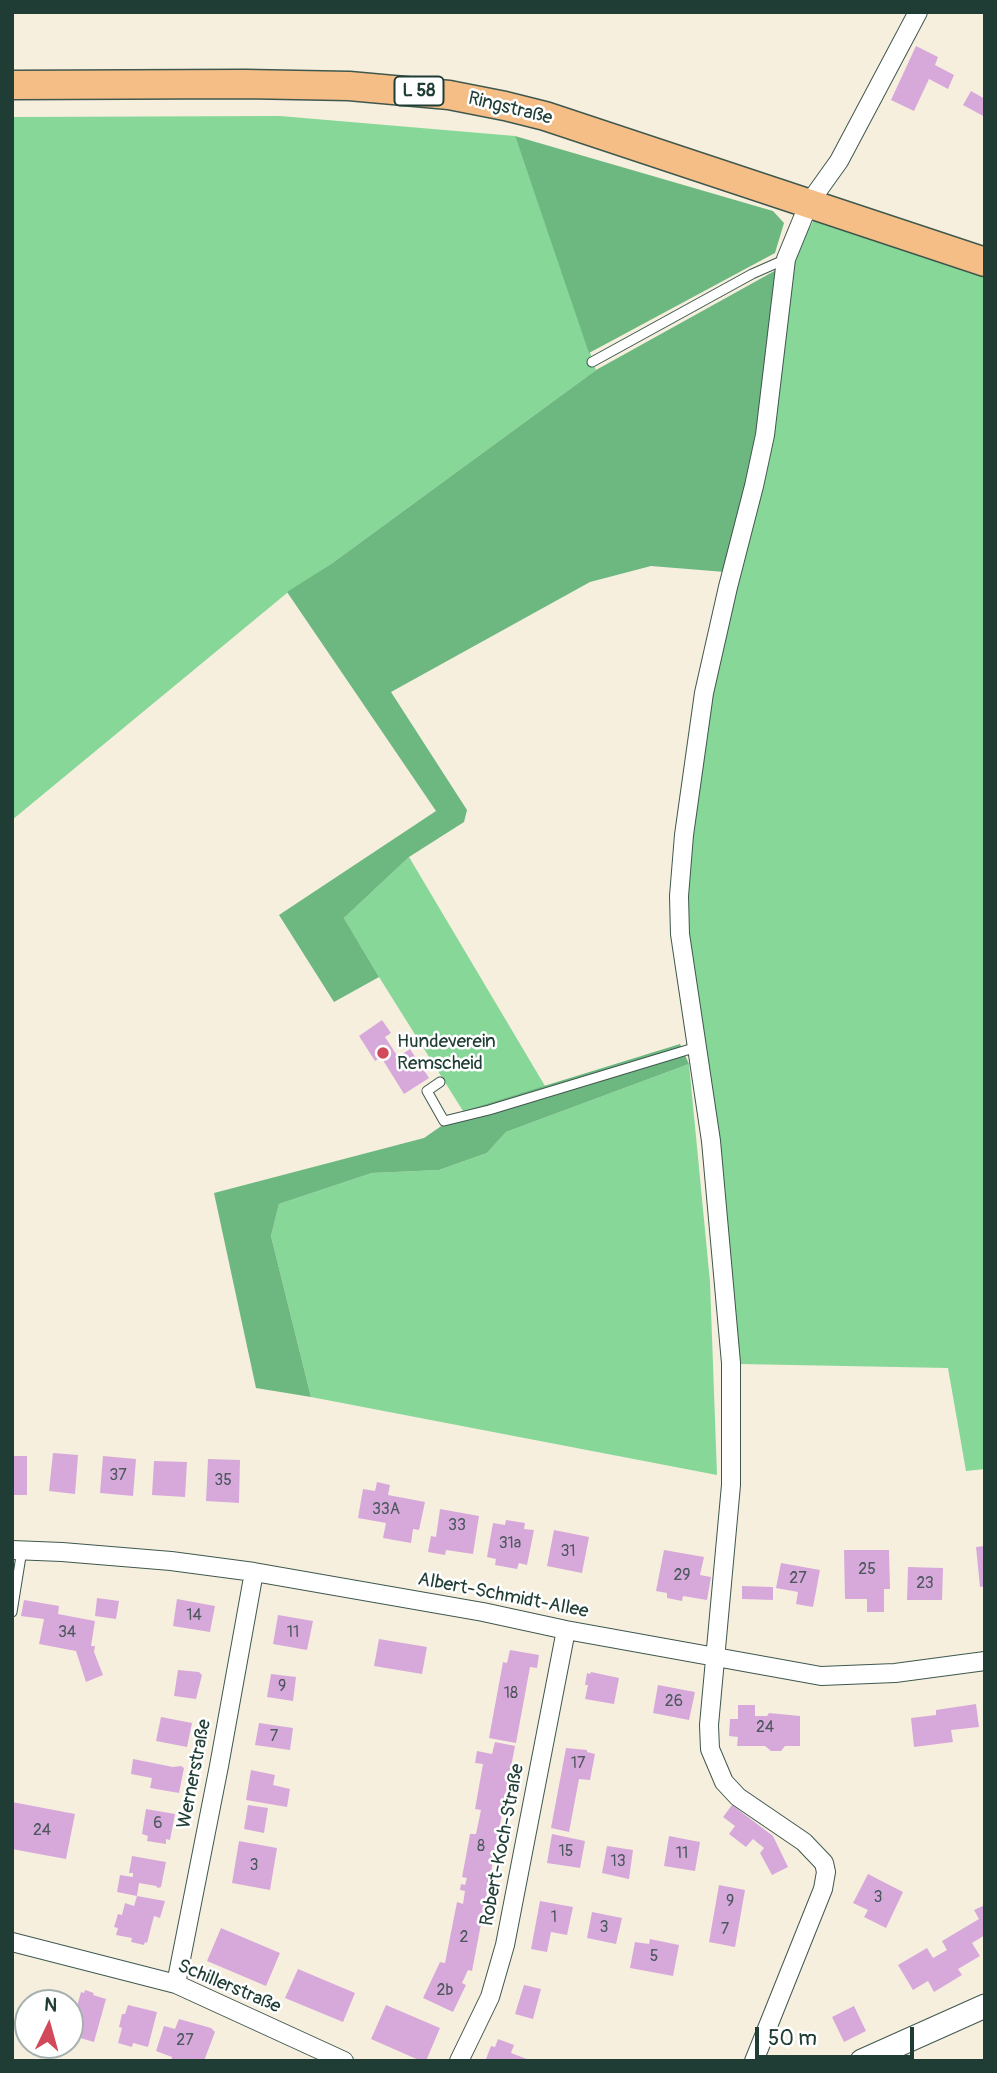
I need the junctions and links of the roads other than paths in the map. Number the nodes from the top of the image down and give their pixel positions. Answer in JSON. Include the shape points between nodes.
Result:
{"nodes":[{"id":1,"x":918,"y":12,"type":"edge"},
{"id":2,"x":12,"y":85,"type":"edge"},
{"id":3,"x":809,"y":203,"type":"junction"},
{"id":4,"x":786,"y":259,"type":"junction"},
{"id":5,"x":985,"y":262,"type":"edge"},
{"id":6,"x":592,"y":362,"type":"dead end"},
{"id":7,"x":697,"y":1047,"type":"junction"},
{"id":8,"x":440,"y":1082,"type":"dead end"},
{"id":9,"x":17,"y":1550,"type":"edge"},
{"id":10,"x":254,"y":1572,"type":"junction"},
{"id":11,"x":12,"y":1612,"type":"edge"},
{"id":12,"x":566,"y":1630,"type":"junction"},
{"id":13,"x":716,"y":1656,"type":"junction"},
{"id":14,"x":985,"y":1661,"type":"edge"},
{"id":15,"x":12,"y":1942,"type":"edge"},
{"id":16,"x":176,"y":1984,"type":"junction"},
{"id":17,"x":985,"y":2006,"type":"edge"},
{"id":18,"x":344,"y":2061,"type":"edge"},
{"id":19,"x":459,"y":2061,"type":"edge"},
{"id":20,"x":754,"y":2061,"type":"edge"},
{"id":21,"x":862,"y":2061,"type":"edge"}],
"edges":[{"from":1,"to":3,"type":"street","via":[[839,161]]},
{"from":2,"to":3,"type":"main road","name":"Ringstraße","number":"L 58","via":[[300,85],[449,95],[545,116]]},
{"from":3,"to":4,"type":"street"},
{"from":3,"to":5,"type":"main road","name":"Ringstraße","number":"L 58"},
{"from":4,"to":6,"type":"lane"},
{"from":4,"to":7,"type":"street","via":[[765,435],[704,693],[684,835],[680,934]]},
{"from":7,"to":8,"type":"lane","via":[[444,1121],[426,1091]]},
{"from":7,"to":13,"type":"street","via":[[731,1363],[731,1485]]},
{"from":9,"to":10,"type":"street","name":"Albert-Schmidt-Allee"},
{"from":9,"to":11,"type":"lane"},
{"from":10,"to":12,"type":"street","name":"Albert-Schmidt-Allee"},
{"from":10,"to":16,"type":"street","name":"Wernerstraße"},
{"from":12,"to":13,"type":"street","name":"Albert-Schmidt-Allee"},
{"from":12,"to":19,"type":"street","name":"Robert-Koch-Straße","via":[[505,1945],[490,1997]]},
{"from":13,"to":14,"type":"street","name":"Albert-Schmidt-Allee","via":[[821,1676],[895,1673]]},
{"from":13,"to":20,"type":"street","via":[[710,1749],[724,1782],[738,1797],[804,1842],[824,1863],[826,1872]]},
{"from":15,"to":16,"type":"street","name":"Schillerstraße"},
{"from":16,"to":18,"type":"street","name":"Schillerstraße"},
{"from":17,"to":21,"type":"street"}]}
